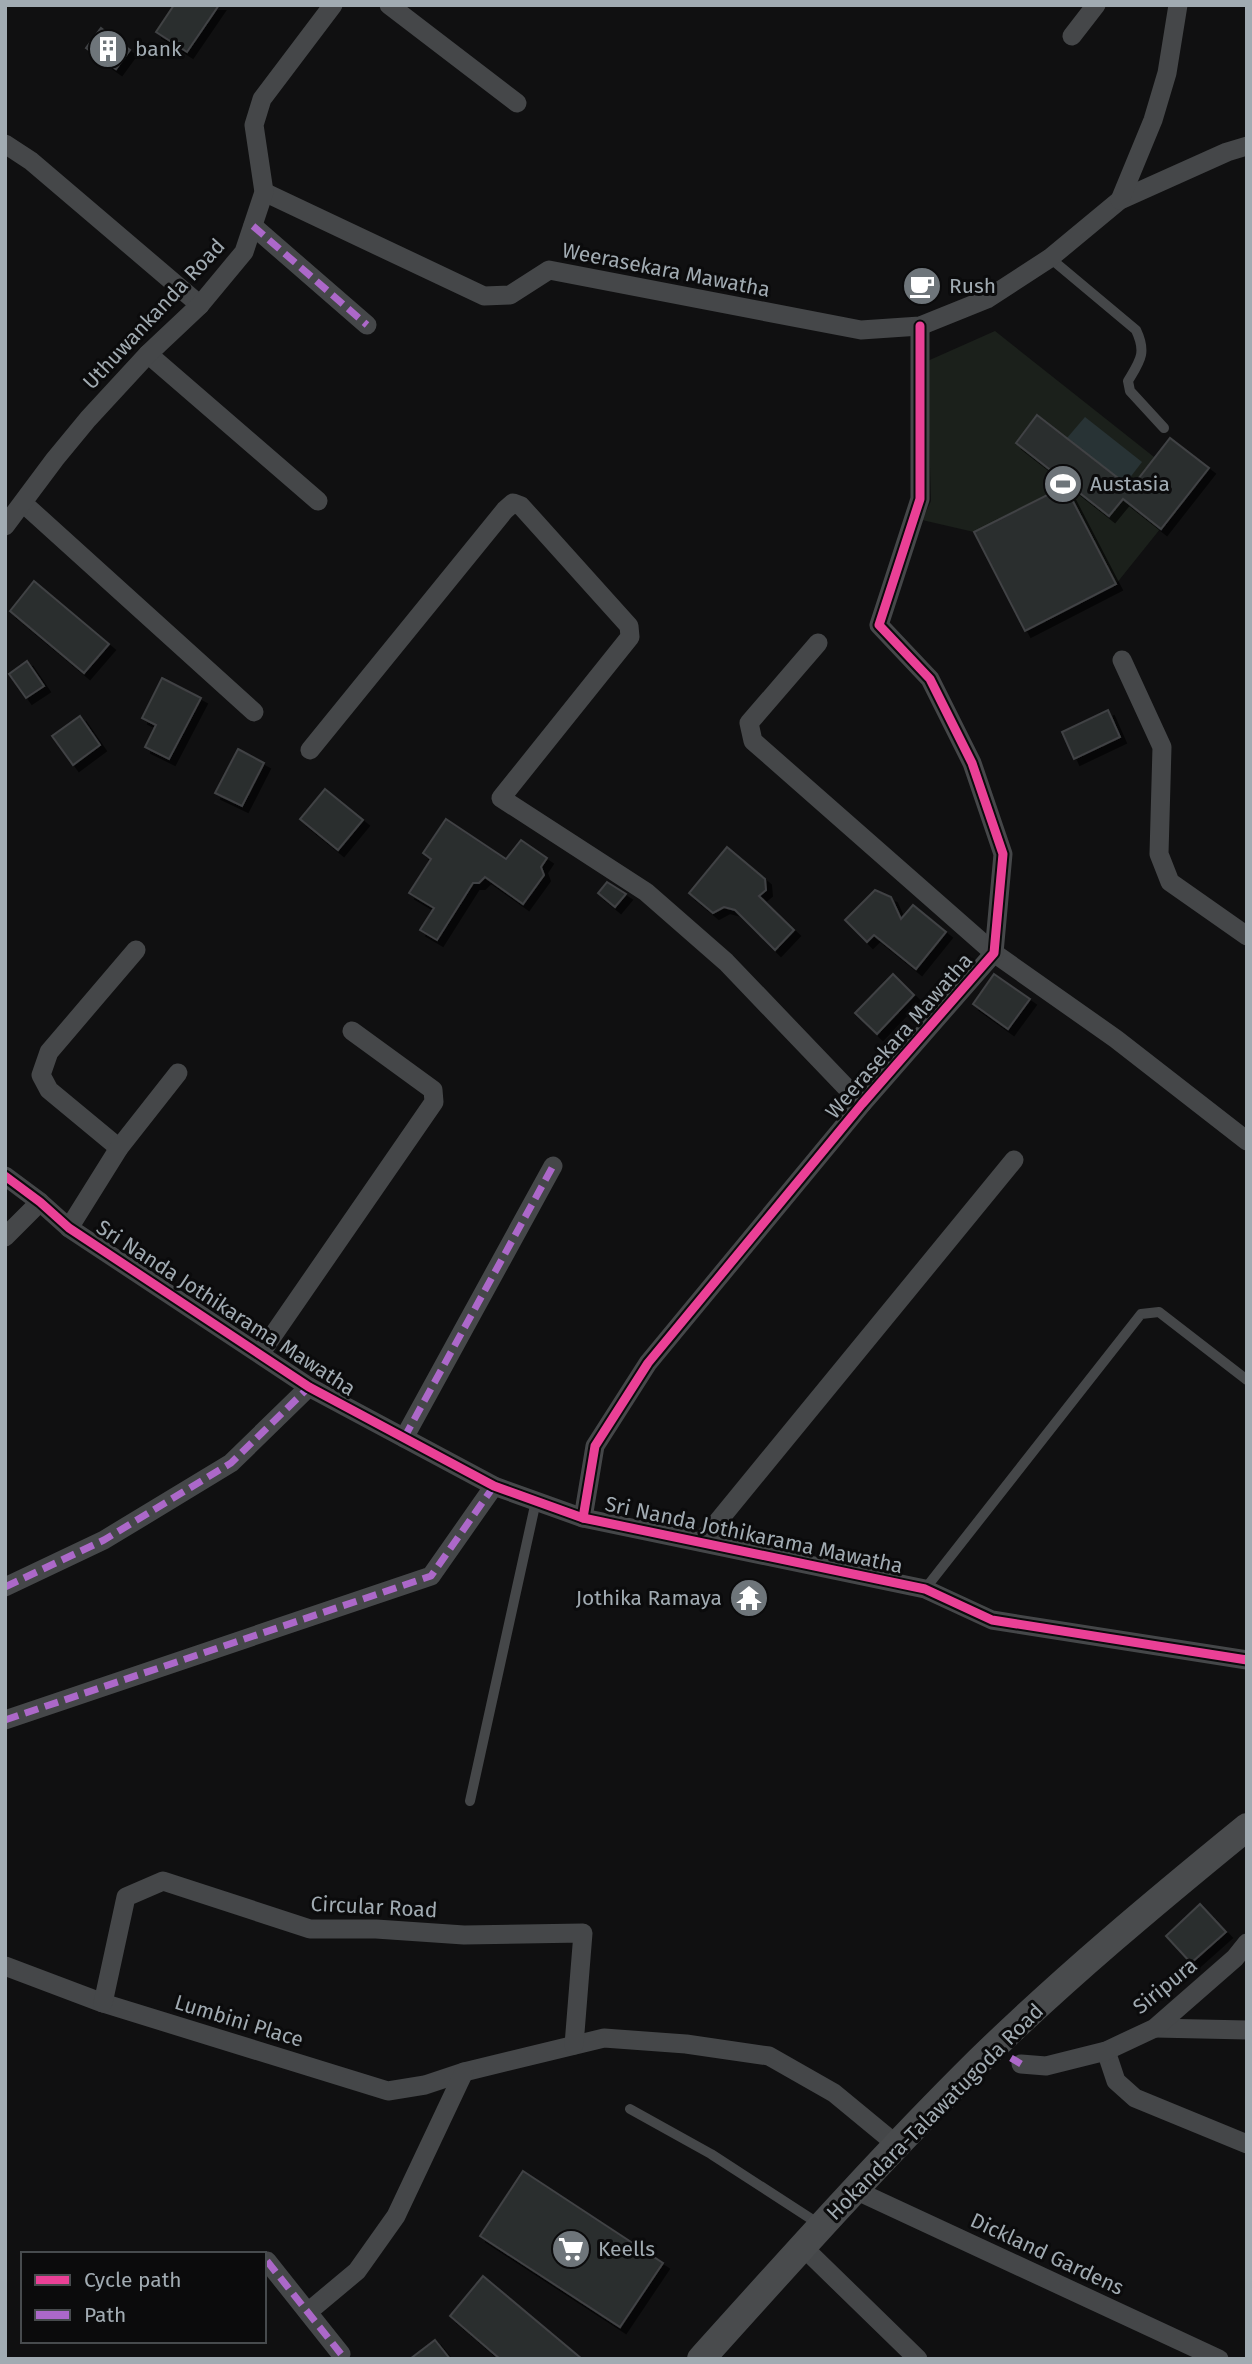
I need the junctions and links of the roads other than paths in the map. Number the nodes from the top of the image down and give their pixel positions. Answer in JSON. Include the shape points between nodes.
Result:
{"nodes":[{"id":1,"x":332,"y":5,"type":"edge"},
{"id":2,"x":388,"y":5,"type":"edge"},
{"id":3,"x":1096,"y":5,"type":"edge"},
{"id":4,"x":1178,"y":5,"type":"edge"},
{"id":5,"x":1072,"y":36,"type":"dead end"},
{"id":6,"x":517,"y":103,"type":"dead end"},
{"id":7,"x":5,"y":144,"type":"edge"},
{"id":8,"x":1247,"y":146,"type":"edge"},
{"id":9,"x":264,"y":192,"type":"junction"},
{"id":10,"x":1120,"y":200,"type":"junction"},
{"id":11,"x":253,"y":226,"type":"junction"},
{"id":12,"x":1050,"y":258,"type":"junction"},
{"id":13,"x":200,"y":305,"type":"junction"},
{"id":14,"x":367,"y":325,"type":"dead end"},
{"id":15,"x":920,"y":326,"type":"junction"},
{"id":16,"x":148,"y":354,"type":"junction"},
{"id":17,"x":1164,"y":428,"type":"dead end"},
{"id":18,"x":317,"y":500,"type":"dead end"},
{"id":19,"x":23,"y":503,"type":"junction"},
{"id":20,"x":5,"y":526,"type":"edge"},
{"id":21,"x":818,"y":643,"type":"dead end"},
{"id":22,"x":1122,"y":660,"type":"dead end"},
{"id":23,"x":254,"y":712,"type":"dead end"},
{"id":24,"x":310,"y":750,"type":"dead end"},
{"id":25,"x":1247,"y":936,"type":"edge"},
{"id":26,"x":136,"y":950,"type":"dead end"},
{"id":27,"x":994,"y":954,"type":"junction"},
{"id":28,"x":352,"y":1031,"type":"dead end"},
{"id":29,"x":178,"y":1073,"type":"dead end"},
{"id":30,"x":862,"y":1104,"type":"junction"},
{"id":31,"x":1247,"y":1141,"type":"edge"},
{"id":32,"x":119,"y":1147,"type":"junction"},
{"id":33,"x":1014,"y":1160,"type":"dead end"},
{"id":34,"x":553,"y":1166,"type":"dead end"},
{"id":35,"x":5,"y":1176,"type":"edge"},
{"id":36,"x":40,"y":1202,"type":"junction"},
{"id":37,"x":69,"y":1228,"type":"junction"},
{"id":38,"x":5,"y":1237,"type":"edge"},
{"id":39,"x":260,"y":1354,"type":"junction"},
{"id":40,"x":1247,"y":1380,"type":"edge"},
{"id":41,"x":309,"y":1387,"type":"junction"},
{"id":42,"x":404,"y":1438,"type":"junction"},
{"id":43,"x":494,"y":1486,"type":"junction"},
{"id":44,"x":536,"y":1501,"type":"junction"},
{"id":45,"x":583,"y":1518,"type":"junction"},
{"id":46,"x":701,"y":1542,"type":"junction"},
{"id":47,"x":5,"y":1587,"type":"edge"},
{"id":48,"x":925,"y":1589,"type":"junction"},
{"id":49,"x":1247,"y":1660,"type":"edge"},
{"id":50,"x":5,"y":1720,"type":"edge"},
{"id":51,"x":470,"y":1801,"type":"dead end"},
{"id":52,"x":1247,"y":1827,"type":"edge"},
{"id":53,"x":1247,"y":1943,"type":"edge"},
{"id":54,"x":5,"y":1966,"type":"edge"},
{"id":55,"x":103,"y":2003,"type":"junction"},
{"id":56,"x":1155,"y":2028,"type":"junction"},
{"id":57,"x":1247,"y":2030,"type":"edge"},
{"id":58,"x":574,"y":2045,"type":"junction"},
{"id":59,"x":1106,"y":2051,"type":"junction"},
{"id":60,"x":1021,"y":2064,"type":"dead end"},
{"id":61,"x":464,"y":2072,"type":"junction"},
{"id":62,"x":630,"y":2109,"type":"dead end"},
{"id":63,"x":1247,"y":2144,"type":"edge"},
{"id":64,"x":897,"y":2145,"type":"junction"},
{"id":65,"x":855,"y":2190,"type":"junction"},
{"id":66,"x":823,"y":2226,"type":"junction"},
{"id":67,"x":803,"y":2247,"type":"junction"},
{"id":68,"x":267,"y":2261,"type":"dead end"},
{"id":69,"x":307,"y":2312,"type":"junction"},
{"id":70,"x":341,"y":2354,"type":"dead end"},
{"id":71,"x":701,"y":2359,"type":"edge"},
{"id":72,"x":918,"y":2359,"type":"edge"},
{"id":73,"x":1219,"y":2359,"type":"edge"}],
"edges":[{"from":1,"to":9,"type":"street","name":"Uthuwankanda Road","via":[[262,99],[254,125]]},
{"from":2,"to":6,"type":"street"},
{"from":3,"to":5,"type":"street"},
{"from":4,"to":10,"type":"street","via":[[1167,73]]},
{"from":7,"to":13,"type":"street","via":[[31,160]]},
{"from":8,"to":10,"type":"street","name":"Weerasekara Mawatha"},
{"from":9,"to":11,"type":"street","name":"Uthuwankanda Road"},
{"from":9,"to":15,"type":"street","name":"Weerasekara Mawatha","via":[[484,296],[510,295],[549,270],[861,330]]},
{"from":10,"to":12,"type":"street","name":"Weerasekara Mawatha"},
{"from":11,"to":13,"type":"street","name":"Uthuwankanda Road","via":[[244,252]]},
{"from":11,"to":14,"type":"street"},
{"from":12,"to":15,"type":"street","name":"Weerasekara Mawatha","via":[[987,299]]},
{"from":12,"to":17,"type":"lane","via":[[1136,330],[1142,359],[1128,381],[1130,391]]},
{"from":13,"to":16,"type":"street","name":"Uthuwankanda Road"},
{"from":15,"to":27,"type":"street","name":"Weerasekara Mawatha","via":[[920,499],[879,625],[930,679],[972,763],[1003,854]]},
{"from":16,"to":18,"type":"street"},
{"from":16,"to":19,"type":"street","name":"Uthuwankanda Road","via":[[88,419]]},
{"from":19,"to":20,"type":"street","name":"Uthuwankanda Road"},
{"from":19,"to":23,"type":"street"},
{"from":21,"to":27,"type":"street","name":"Weerasekara Mawatha","via":[[750,723],[753,741]]},
{"from":22,"to":25,"type":"street","via":[[1162,747],[1159,854],[1170,882]]},
{"from":24,"to":30,"type":"street","via":[[505,510],[513,503],[522,506],[629,626],[630,636],[501,798],[646,892],[726,962]]},
{"from":26,"to":32,"type":"street","via":[[49,1052],[41,1075],[50,1090]]},
{"from":27,"to":30,"type":"street","name":"Weerasekara Mawatha"},
{"from":27,"to":31,"type":"street","name":"Weerasekara Mawatha","via":[[1116,1039]]},
{"from":28,"to":39,"type":"street","via":[[433,1090],[434,1102]]},
{"from":29,"to":32,"type":"street"},
{"from":30,"to":45,"type":"street","name":"Weerasekara Mawatha","via":[[648,1363],[595,1446]]},
{"from":32,"to":37,"type":"street"},
{"from":33,"to":46,"type":"street"},
{"from":34,"to":42,"type":"street"},
{"from":35,"to":36,"type":"street","name":"Sri Nanda Jothikarama Mawatha"},
{"from":36,"to":37,"type":"street","name":"Sri Nanda Jothikarama Mawatha"},
{"from":36,"to":38,"type":"street"},
{"from":37,"to":39,"type":"street","name":"Sri Nanda Jothikarama Mawatha"},
{"from":39,"to":41,"type":"street","name":"Sri Nanda Jothikarama Mawatha"},
{"from":40,"to":48,"type":"lane","via":[[1159,1312],[1141,1314]]},
{"from":41,"to":42,"type":"street","name":"Sri Nanda Jothikarama Mawatha"},
{"from":41,"to":47,"type":"street","via":[[231,1463],[104,1540]]},
{"from":42,"to":43,"type":"street","name":"Sri Nanda Jothikarama Mawatha"},
{"from":43,"to":44,"type":"street","name":"Sri Nanda Jothikarama Mawatha"},
{"from":43,"to":50,"type":"street","via":[[431,1576]]},
{"from":44,"to":45,"type":"street","name":"Sri Nanda Jothikarama Mawatha"},
{"from":44,"to":51,"type":"lane"},
{"from":45,"to":46,"type":"street","name":"Sri Nanda Jothikarama Mawatha"},
{"from":46,"to":48,"type":"street","name":"Sri Nanda Jothikarama Mawatha"},
{"from":48,"to":49,"type":"street","name":"Sri Nanda Jothikarama Mawatha","via":[[992,1620]]},
{"from":52,"to":64,"type":"main road","name":"Hokandara-Talawatugoda Road","via":[[1129,1924],[979,2061]]},
{"from":53,"to":56,"type":"street","name":"Siripura"},
{"from":54,"to":55,"type":"street","name":"Lumbini Place"},
{"from":55,"to":58,"type":"street","name":"Circular Road","via":[[126,1897],[163,1881],[310,1929],[376,1928],[464,1935],[583,1933]]},
{"from":55,"to":61,"type":"street","name":"Lumbini Place","via":[[388,2091]]},
{"from":56,"to":57,"type":"street"},
{"from":56,"to":59,"type":"street","name":"Siripura"},
{"from":58,"to":61,"type":"street","name":"Lumbini Place"},
{"from":58,"to":64,"type":"street","name":"Lumbini Place","via":[[604,2038],[769,2056],[834,2093]]},
{"from":59,"to":60,"type":"street","name":"Siripura","via":[[1046,2066]]},
{"from":59,"to":63,"type":"street","via":[[1116,2081],[1135,2098]]},
{"from":61,"to":69,"type":"street","via":[[396,2216],[357,2271]]},
{"from":62,"to":66,"type":"lane","via":[[711,2154]]},
{"from":64,"to":65,"type":"main road","name":"Hokandara-Talawatugoda Road"},
{"from":65,"to":66,"type":"main road","name":"Hokandara-Talawatugoda Road"},
{"from":65,"to":73,"type":"street","name":"Dickland Gardens"},
{"from":66,"to":67,"type":"main road","name":"Hokandara-Talawatugoda Road"},
{"from":67,"to":71,"type":"main road","name":"Hokandara-Talawatugoda Road"},
{"from":67,"to":72,"type":"street"},
{"from":68,"to":69,"type":"street"},
{"from":69,"to":70,"type":"street"}]}
